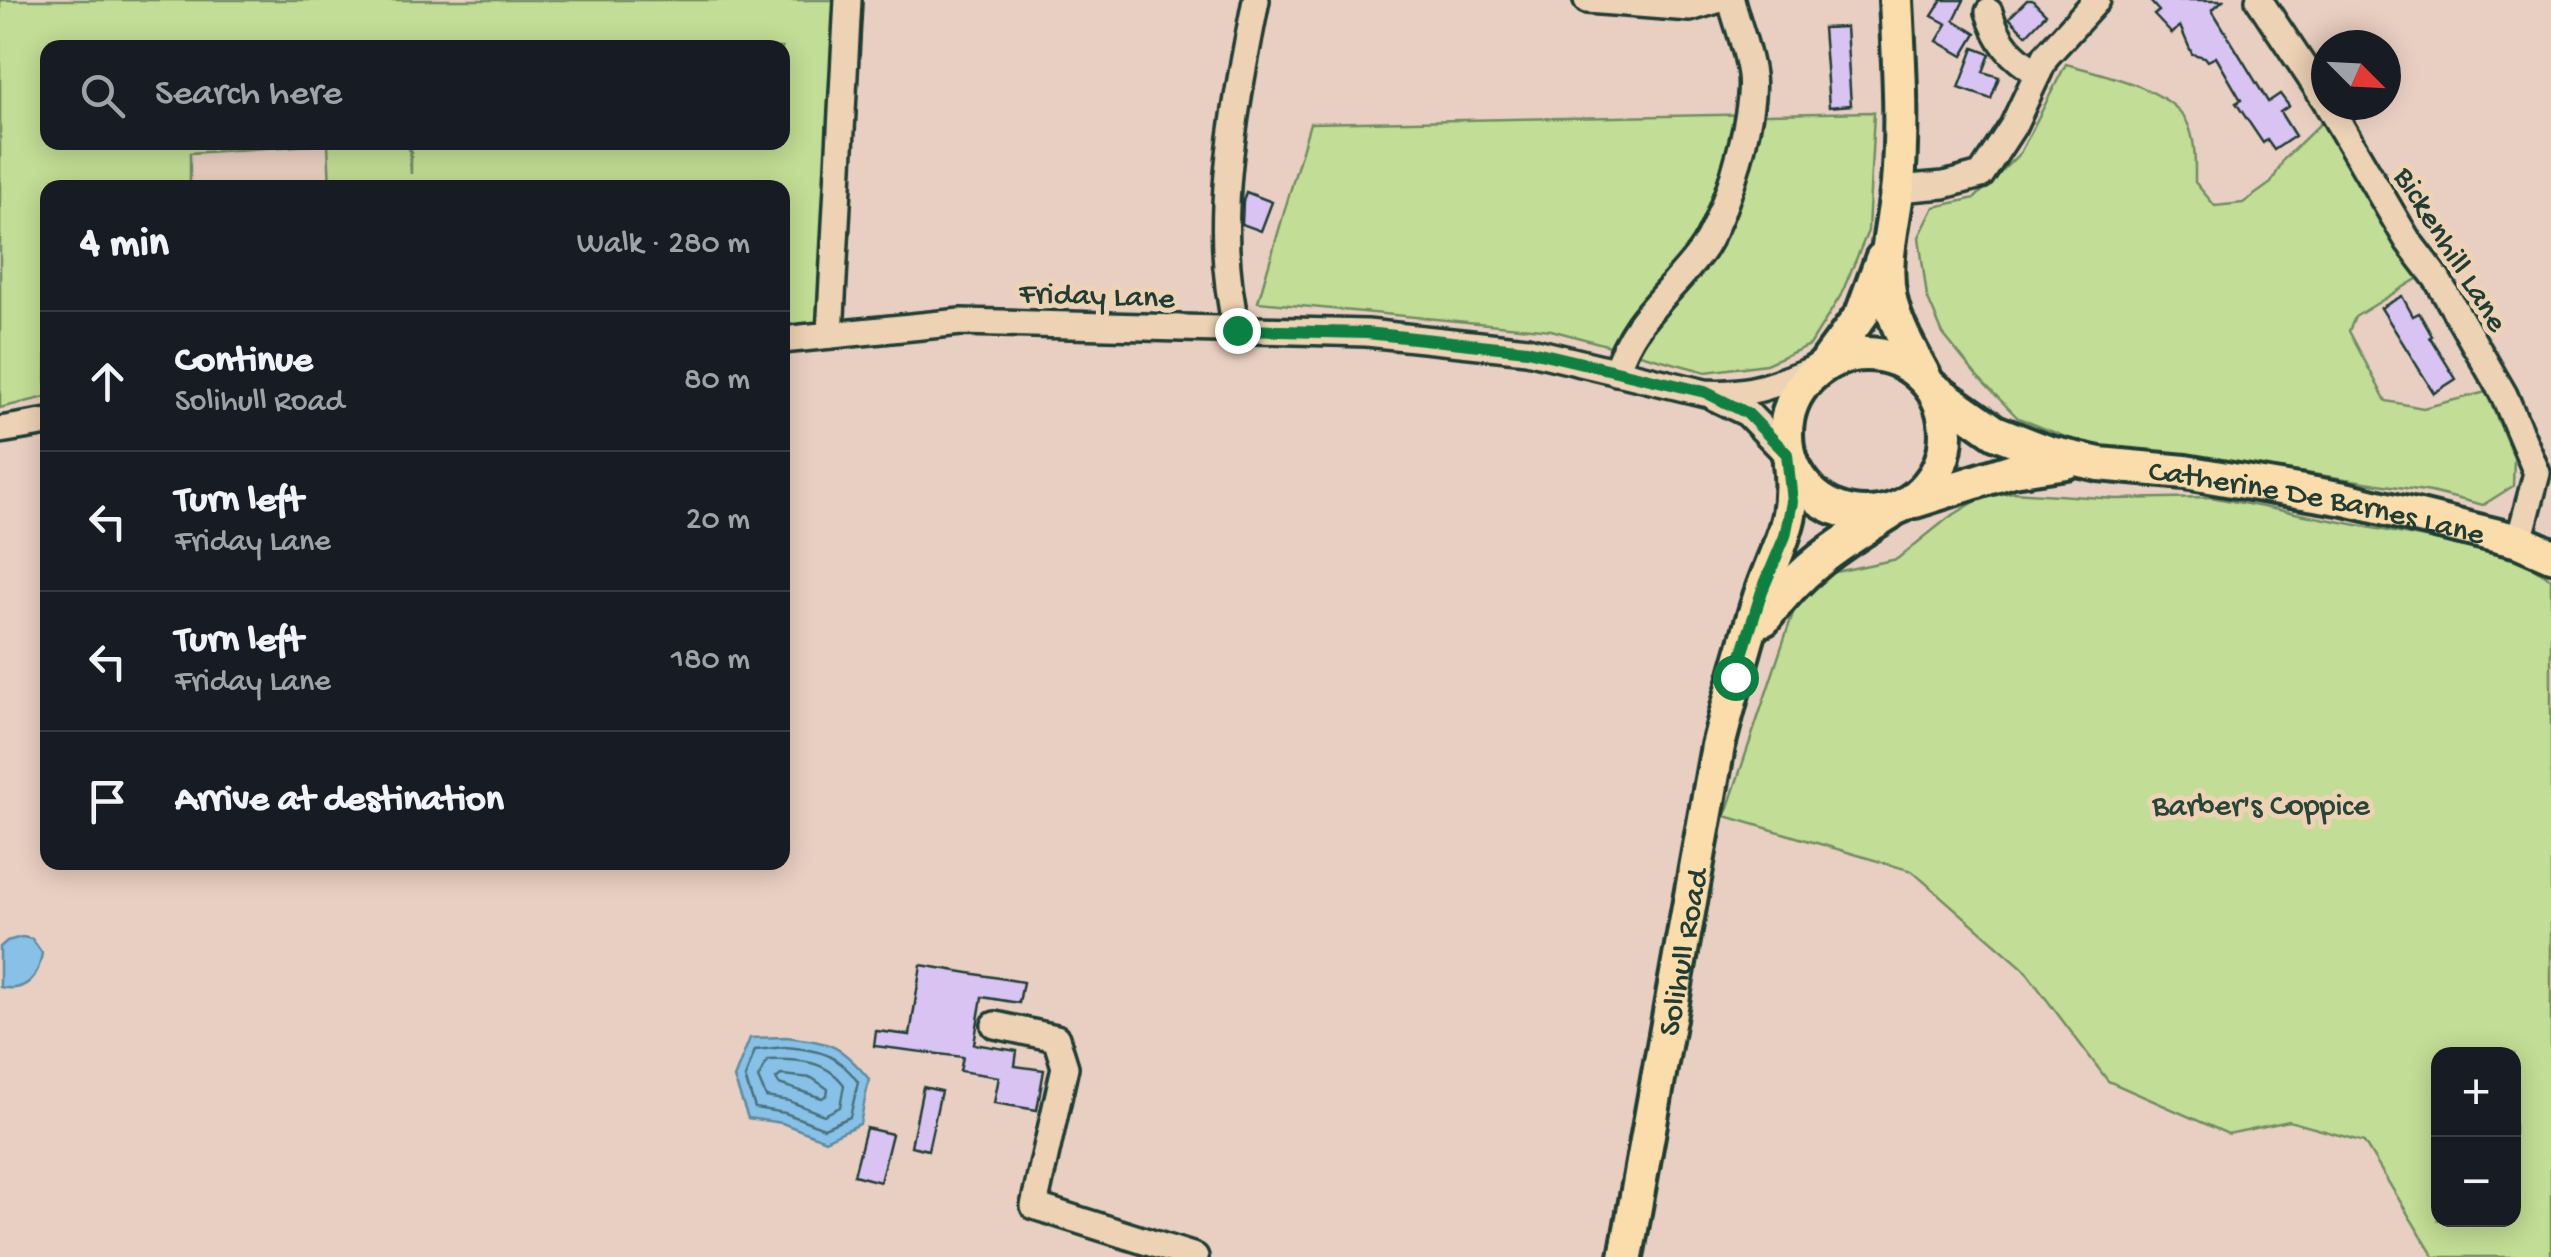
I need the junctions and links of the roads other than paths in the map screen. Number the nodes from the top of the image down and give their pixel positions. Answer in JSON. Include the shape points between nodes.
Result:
{"nodes":[{"id":1,"x":848,"y":0,"type":"edge"},
{"id":2,"x":1256,"y":0,"type":"edge"},
{"id":3,"x":1588,"y":0,"type":"edge"},
{"id":4,"x":1717,"y":0,"type":"edge"},
{"id":5,"x":1731,"y":0,"type":"edge"},
{"id":6,"x":1896,"y":0,"type":"edge"},
{"id":7,"x":2097,"y":0,"type":"edge"},
{"id":8,"x":2259,"y":0,"type":"edge"},
{"id":9,"x":1989,"y":12,"type":"dead end"},
{"id":10,"x":2038,"y":73,"type":"junction"},
{"id":11,"x":2311,"y":79,"type":"edge"},
{"id":12,"x":2337,"y":120,"type":"edge"},
{"id":13,"x":1898,"y":188,"type":"junction"},
{"id":14,"x":1891,"y":226,"type":"junction"},
{"id":15,"x":1237,"y":330,"type":"junction"},
{"id":16,"x":830,"y":336,"type":"junction"},
{"id":17,"x":790,"y":339,"type":"edge"},
{"id":18,"x":1822,"y":364,"type":"junction"},
{"id":19,"x":1616,"y":372,"type":"junction"},
{"id":20,"x":1929,"y":382,"type":"junction"},
{"id":21,"x":1705,"y":392,"type":"junction"},
{"id":22,"x":40,"y":423,"type":"edge"},
{"id":23,"x":0,"y":430,"type":"edge"},
{"id":24,"x":2551,"y":440,"type":"edge"},
{"id":25,"x":1788,"y":458,"type":"junction"},
{"id":26,"x":2530,"y":458,"type":"junction"},
{"id":27,"x":2080,"y":461,"type":"junction"},
{"id":28,"x":1903,"y":506,"type":"junction"},
{"id":29,"x":2519,"y":541,"type":"junction"},
{"id":30,"x":2551,"y":555,"type":"edge"},
{"id":31,"x":1745,"y":647,"type":"junction"},
{"id":32,"x":995,"y":1025,"type":"dead end"},
{"id":33,"x":1195,"y":1257,"type":"edge"},
{"id":34,"x":1626,"y":1257,"type":"edge"}],
"edges":[{"from":1,"to":16,"type":"street"},
{"from":2,"to":15,"type":"street","via":[[1235,109],[1224,254]]},
{"from":3,"to":4,"type":"street","via":[[1690,8]]},
{"from":5,"to":19,"type":"street","via":[[1751,76],[1741,146],[1703,250],[1636,326]]},
{"from":6,"to":13,"type":"main road"},
{"from":7,"to":10,"type":"street"},
{"from":8,"to":11,"type":"street","name":"Bickenhill Lane"},
{"from":9,"to":10,"type":"street","via":[[1996,36]]},
{"from":10,"to":13,"type":"street","via":[[1981,175]]},
{"from":12,"to":26,"type":"street","name":"Bickenhill Lane","via":[[2496,381]]},
{"from":13,"to":14,"type":"main road"},
{"from":14,"to":18,"type":"main road","via":[[1870,296],[1851,332]]},
{"from":14,"to":20,"type":"main road","via":[[1890,302]]},
{"from":15,"to":16,"type":"street","name":"Friday Lane","via":[[961,322]]},
{"from":15,"to":19,"type":"street","name":"Friday Lane","via":[[1367,333],[1510,348]]},
{"from":16,"to":17,"type":"street","name":"Friday Lane"},
{"from":18,"to":20,"type":"main road","via":[[1843,354],[1874,355]]},
{"from":18,"to":21,"type":"street","name":"Friday Lane","via":[[1757,392]]},
{"from":18,"to":25,"type":"main road","via":[[1790,409]]},
{"from":19,"to":21,"type":"street","name":"Friday Lane"},
{"from":20,"to":27,"type":"main road","name":"Catherine De Barnes Lane","via":[[1995,432]]},
{"from":20,"to":28,"type":"main road","via":[[1944,418],[1944,448],[1934,476]]},
{"from":21,"to":25,"type":"street","name":"Friday Lane","via":[[1747,413]]},
{"from":22,"to":23,"type":"street"},
{"from":24,"to":26,"type":"street"},
{"from":25,"to":28,"type":"main road","via":[[1804,485],[1830,505],[1860,513]]},
{"from":25,"to":31,"type":"main road","name":"Solihull Road","via":[[1790,520]]},
{"from":26,"to":29,"type":"street","name":"Bickenhill Lane","via":[[2537,473]]},
{"from":27,"to":28,"type":"main road","name":"Catherine De Barnes Lane","via":[[2012,470]]},
{"from":27,"to":29,"type":"main road","name":"Catherine De Barnes Lane","via":[[2345,498]]},
{"from":28,"to":31,"type":"main road","name":"Solihull Road","via":[[1810,566]]},
{"from":29,"to":30,"type":"main road","name":"Catherine De Barnes Lane"},
{"from":31,"to":34,"type":"main road","name":"Solihull Road","via":[[1718,746]]},
{"from":32,"to":33,"type":"street","via":[[1056,1038],[1065,1067],[1034,1206]]}]}
